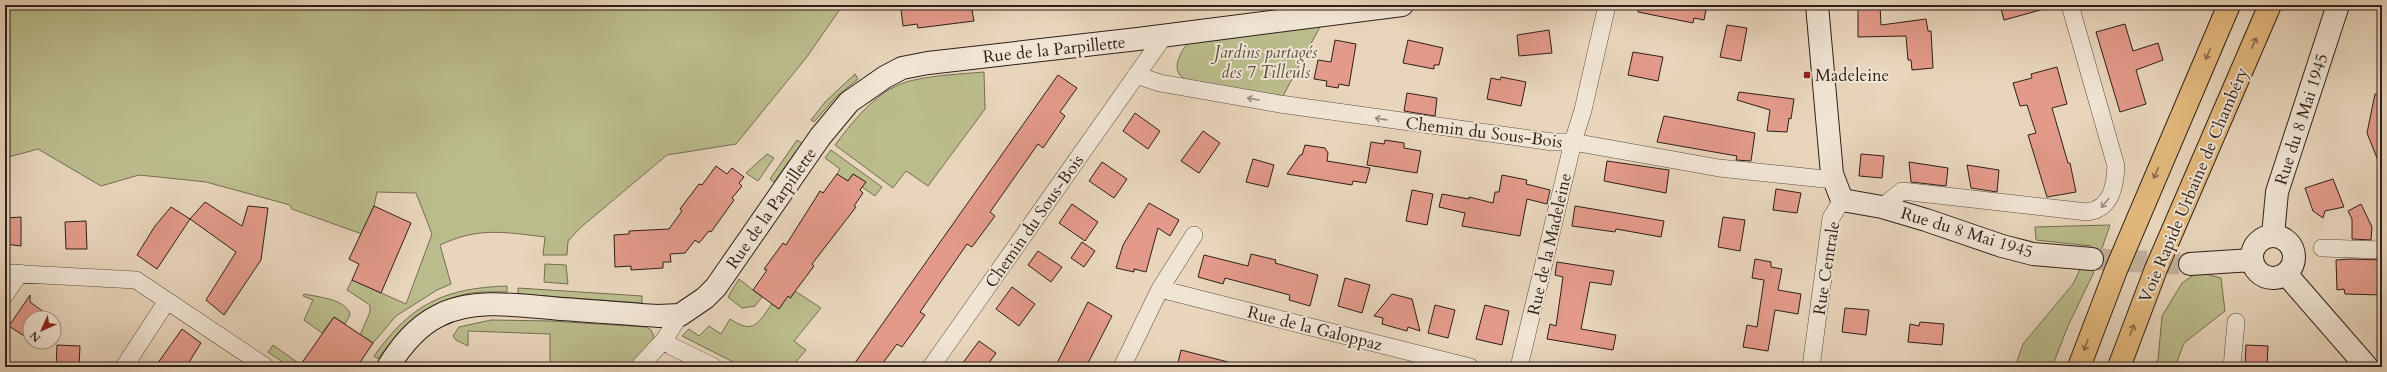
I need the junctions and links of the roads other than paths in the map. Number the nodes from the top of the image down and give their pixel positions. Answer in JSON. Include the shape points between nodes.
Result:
{"nodes":[{"id":1,"x":1402,"y":5,"type":"edge"},
{"id":2,"x":1607,"y":5,"type":"edge"},
{"id":3,"x":1817,"y":5,"type":"edge"},
{"id":4,"x":2070,"y":5,"type":"edge"},
{"id":5,"x":2229,"y":5,"type":"edge"},
{"id":6,"x":2270,"y":5,"type":"edge"},
{"id":7,"x":2338,"y":5,"type":"edge"},
{"id":8,"x":1164,"y":36,"type":"junction"},
{"id":9,"x":1136,"y":75,"type":"junction"},
{"id":10,"x":1573,"y":142,"type":"junction"},
{"id":11,"x":1834,"y":180,"type":"junction"},
{"id":12,"x":1842,"y":200,"type":"junction"},
{"id":13,"x":1882,"y":207,"type":"junction"},
{"id":14,"x":1194,"y":235,"type":"dead end"},
{"id":15,"x":2273,"y":235,"type":"junction"},
{"id":16,"x":2322,"y":248,"type":"dead end"},
{"id":17,"x":2382,"y":250,"type":"edge"},
{"id":18,"x":2092,"y":259,"type":"tunnel mouth"},
{"id":19,"x":2252,"y":260,"type":"junction"},
{"id":20,"x":2190,"y":264,"type":"tunnel mouth"},
{"id":21,"x":12,"y":273,"type":"edge"},
{"id":22,"x":2286,"y":274,"type":"junction"},
{"id":23,"x":1160,"y":289,"type":"junction"},
{"id":24,"x":5,"y":295,"type":"edge"},
{"id":25,"x":167,"y":302,"type":"junction"},
{"id":26,"x":680,"y":315,"type":"junction"},
{"id":27,"x":2236,"y":322,"type":"dead end"},
{"id":28,"x":664,"y":340,"type":"junction"},
{"id":29,"x":124,"y":367,"type":"edge"},
{"id":30,"x":266,"y":367,"type":"edge"},
{"id":31,"x":388,"y":367,"type":"edge"},
{"id":32,"x":639,"y":367,"type":"edge"},
{"id":33,"x":714,"y":367,"type":"edge"},
{"id":34,"x":931,"y":367,"type":"edge"},
{"id":35,"x":1122,"y":367,"type":"edge"},
{"id":36,"x":1470,"y":367,"type":"edge"},
{"id":37,"x":1519,"y":367,"type":"edge"},
{"id":38,"x":1811,"y":367,"type":"edge"},
{"id":39,"x":2079,"y":367,"type":"edge"},
{"id":40,"x":2118,"y":367,"type":"edge"},
{"id":41,"x":2232,"y":367,"type":"edge"},
{"id":42,"x":2367,"y":367,"type":"edge"}],
"edges":[{"from":1,"to":8,"type":"street","name":"Rue de la Parpillette"},
{"from":2,"to":10,"type":"street","name":"Rue de la Madeleine"},
{"from":3,"to":11,"type":"street","name":"Rue Centrale"},
{"from":4,"to":13,"type":"street","one_way":true,"via":[[2116,166],[2115,183],[2108,200],[2098,211],[2071,211],[1902,191]]},
{"from":5,"to":39,"type":"highway","one_way":true,"via":[[2116,270]]},
{"from":40,"to":6,"type":"highway","name":"Voie Rapide Urbaine de Chambéry","one_way":true,"via":[[2156,269]]},
{"from":7,"to":15,"type":"street","name":"Rue du 8 Mai 1945","via":[[2277,192]]},
{"from":8,"to":9,"type":"street","name":"Chemin du Sous-Bois"},
{"from":8,"to":26,"type":"street","name":"Rue de la Parpillette","via":[[928,63],[902,68],[869,86],[848,102],[832,121],[716,287]]},
{"from":10,"to":9,"type":"street","name":"Chemin du Sous-Bois","one_way":true,"via":[[1553,142],[1280,104],[1160,83]]},
{"from":9,"to":34,"type":"street","name":"Chemin du Sous-Bois"},
{"from":10,"to":11,"type":"street","name":"Chemin du Sous-Bois","via":[[1719,168]]},
{"from":10,"to":37,"type":"street","name":"Rue de la Madeleine"},
{"from":11,"to":12,"type":"street","name":"Rue Centrale"},
{"from":12,"to":13,"type":"street","name":"Rue du 8 Mai 1945"},
{"from":12,"to":38,"type":"street","name":"Rue Centrale","via":[[1831,218]]},
{"from":13,"to":18,"type":"street","name":"Rue du 8 Mai 1945","via":[[2033,254]]},
{"from":14,"to":23,"type":"street"},
{"from":15,"to":19,"type":"street","via":[[2263,238],[2255,245]]},
{"from":15,"to":22,"type":"street","via":[[2287,240],[2292,246],[2294,261]]},
{"from":16,"to":17,"type":"street"},
{"from":19,"to":20,"type":"street"},
{"from":19,"to":22,"type":"street","via":[[2256,270],[2266,276],[2280,277]]},
{"from":21,"to":24,"type":"street"},
{"from":21,"to":25,"type":"street","via":[[136,280]]},
{"from":22,"to":42,"type":"street"},
{"from":23,"to":35,"type":"street"},
{"from":23,"to":36,"type":"street","name":"Rue de la Galoppaz"},
{"from":25,"to":29,"type":"street"},
{"from":25,"to":30,"type":"street"},
{"from":26,"to":28,"type":"street"},
{"from":26,"to":31,"type":"street","via":[[652,316],[492,304],[464,308],[439,315],[419,328]]},
{"from":27,"to":41,"type":"street"},
{"from":28,"to":32,"type":"street"},
{"from":28,"to":33,"type":"street"}]}
